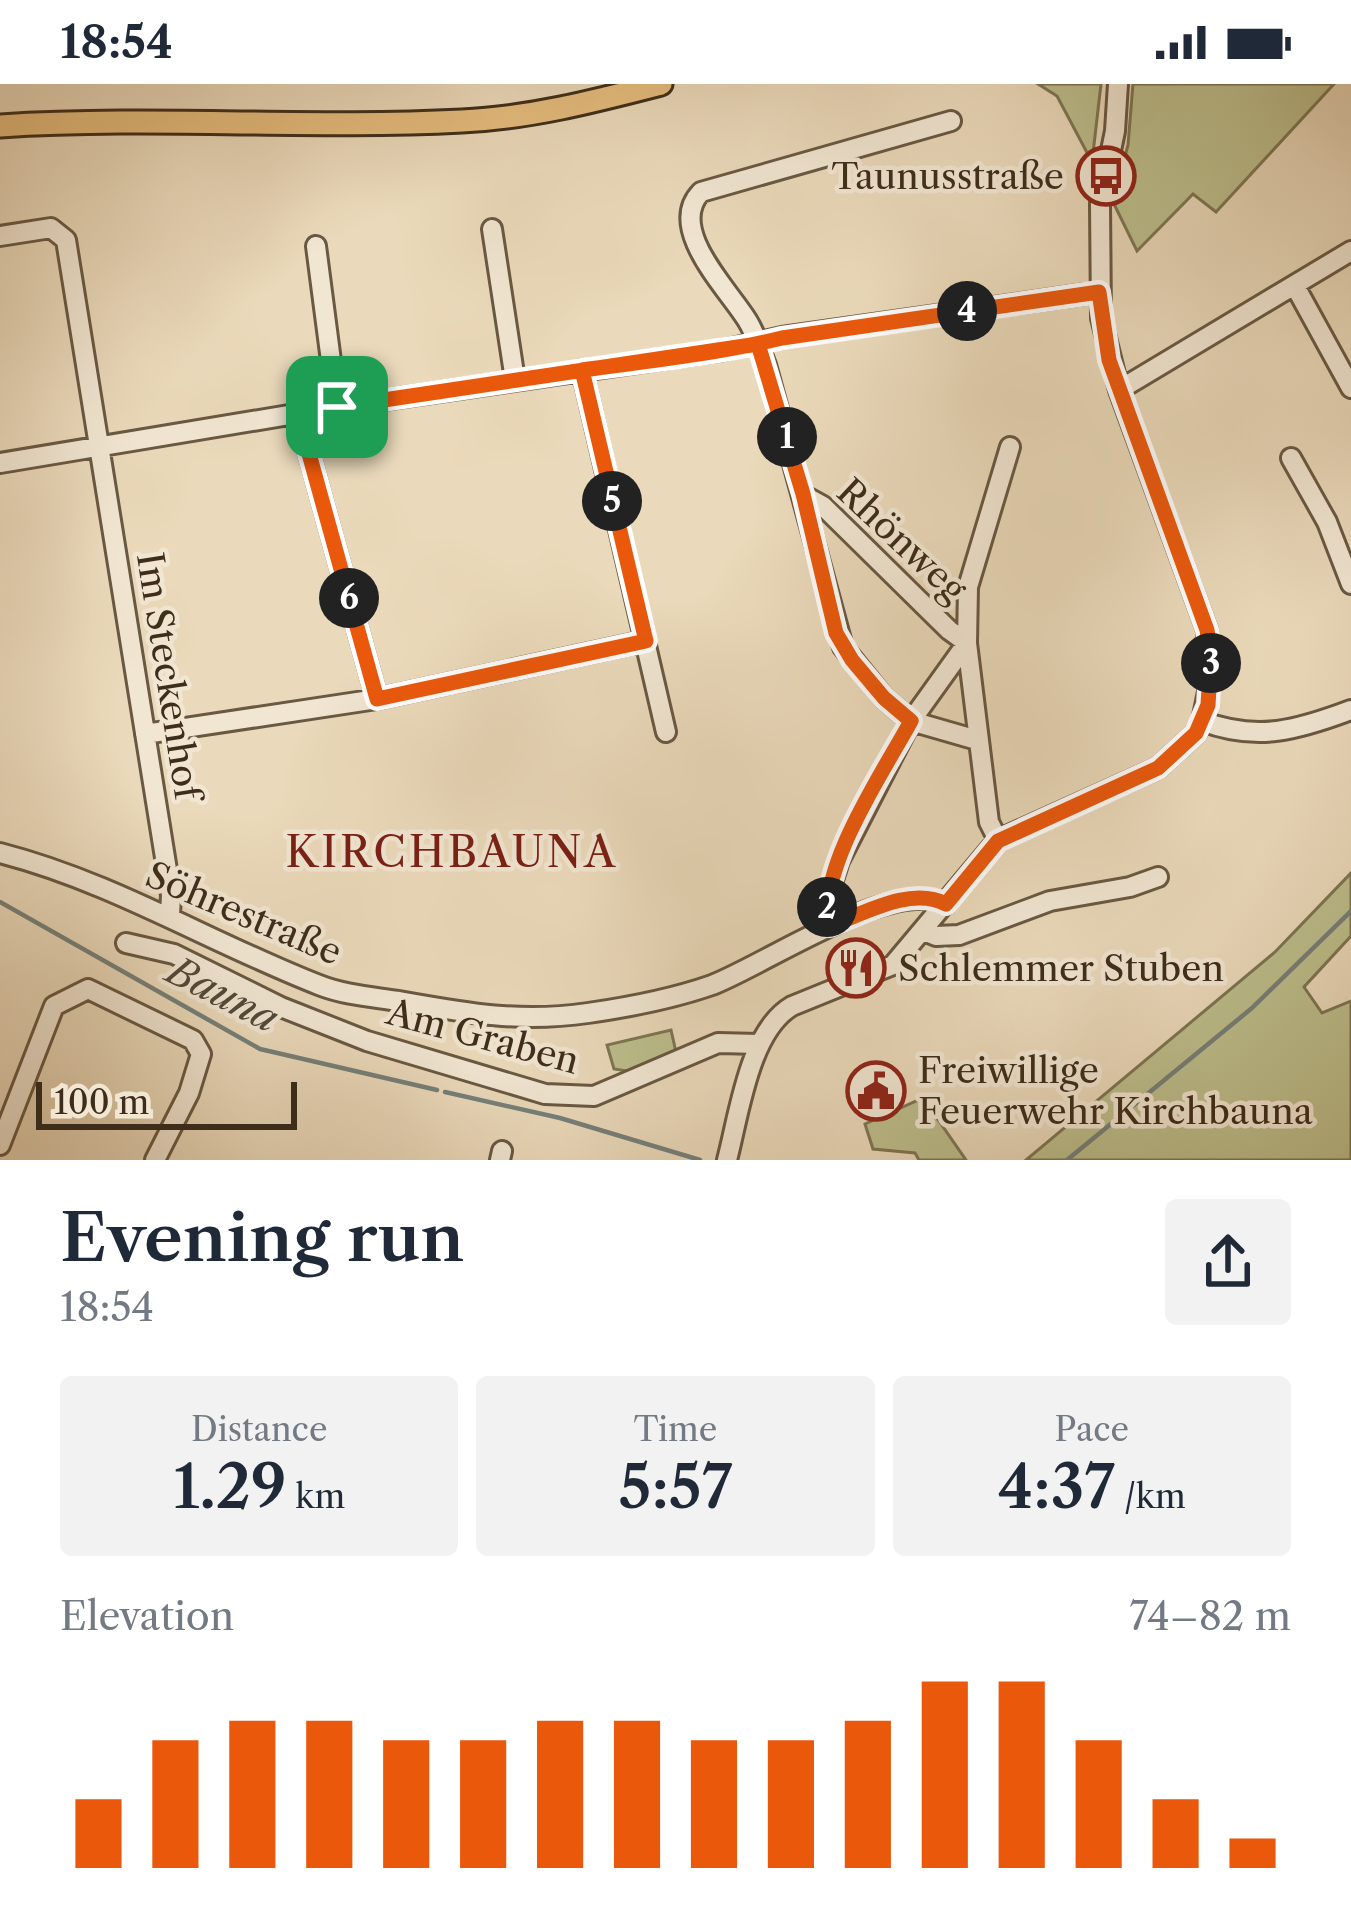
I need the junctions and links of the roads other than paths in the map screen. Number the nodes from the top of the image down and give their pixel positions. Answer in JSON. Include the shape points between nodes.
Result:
{"nodes":[{"id":1,"x":661,"y":84,"type":"edge"},
{"id":2,"x":1118,"y":84,"type":"edge"},
{"id":3,"x":951,"y":121,"type":"dead end"},
{"id":4,"x":0,"y":125,"type":"edge"},
{"id":5,"x":492,"y":229,"type":"dead end"},
{"id":6,"x":0,"y":236,"type":"edge"},
{"id":7,"x":316,"y":246,"type":"dead end"},
{"id":8,"x":1351,"y":251,"type":"edge"},
{"id":9,"x":1295,"y":286,"type":"junction"},
{"id":10,"x":1099,"y":292,"type":"junction"},
{"id":11,"x":758,"y":344,"type":"junction"},
{"id":12,"x":582,"y":370,"type":"junction"},
{"id":13,"x":515,"y":380,"type":"junction"},
{"id":14,"x":1351,"y":388,"type":"edge"},
{"id":15,"x":1119,"y":390,"type":"junction"},
{"id":16,"x":337,"y":407,"type":"junction"},
{"id":17,"x":298,"y":414,"type":"junction"},
{"id":18,"x":1010,"y":446,"type":"dead end"},
{"id":19,"x":100,"y":447,"type":"junction"},
{"id":20,"x":1291,"y":458,"type":"dead end"},
{"id":21,"x":0,"y":463,"type":"edge"},
{"id":22,"x":803,"y":494,"type":"junction"},
{"id":23,"x":1351,"y":584,"type":"edge"},
{"id":24,"x":646,"y":641,"type":"junction"},
{"id":25,"x":967,"y":643,"type":"junction"},
{"id":26,"x":377,"y":699,"type":"junction"},
{"id":27,"x":1351,"y":710,"type":"edge"},
{"id":28,"x":911,"y":721,"type":"junction"},
{"id":29,"x":1202,"y":721,"type":"junction"},
{"id":30,"x":666,"y":733,"type":"dead end"},
{"id":31,"x":145,"y":734,"type":"junction"},
{"id":32,"x":977,"y":740,"type":"junction"},
{"id":33,"x":998,"y":841,"type":"junction"},
{"id":34,"x":0,"y":853,"type":"edge"},
{"id":35,"x":1158,"y":878,"type":"dead end"},
{"id":36,"x":946,"y":904,"type":"junction"},
{"id":37,"x":170,"y":915,"type":"junction"},
{"id":38,"x":830,"y":926,"type":"junction"},
{"id":39,"x":924,"y":931,"type":"junction"},
{"id":40,"x":126,"y":943,"type":"dead end"},
{"id":41,"x":759,"y":1044,"type":"junction"},
{"id":42,"x":0,"y":1144,"type":"edge"},
{"id":43,"x":729,"y":1154,"type":"edge"},
{"id":44,"x":155,"y":1160,"type":"edge"}],
"edges":[{"from":1,"to":4,"type":"main road","via":[[561,110],[466,121]]},
{"from":2,"to":10,"type":"street","via":[[1100,204]]},
{"from":3,"to":11,"type":"street","via":[[693,200],[691,226],[709,268]]},
{"from":5,"to":13,"type":"street"},
{"from":6,"to":19,"type":"street","name":"Im Steckenhof","via":[[51,228],[66,240]]},
{"from":7,"to":16,"type":"street"},
{"from":8,"to":9,"type":"street"},
{"from":9,"to":14,"type":"street"},
{"from":9,"to":15,"type":"street"},
{"from":10,"to":11,"type":"street"},
{"from":10,"to":15,"type":"street"},
{"from":11,"to":12,"type":"street"},
{"from":11,"to":22,"type":"street"},
{"from":12,"to":13,"type":"street"},
{"from":12,"to":24,"type":"street"},
{"from":13,"to":16,"type":"street"},
{"from":15,"to":29,"type":"street","via":[[1207,630]]},
{"from":16,"to":17,"type":"street"},
{"from":17,"to":19,"type":"street"},
{"from":17,"to":26,"type":"street"},
{"from":18,"to":25,"type":"street","via":[[968,587]]},
{"from":19,"to":21,"type":"street"},
{"from":19,"to":31,"type":"street","name":"Im Steckenhof"},
{"from":20,"to":23,"type":"street"},
{"from":22,"to":25,"type":"street","name":"Rhönweg"},
{"from":22,"to":28,"type":"street","via":[[843,647]]},
{"from":24,"to":26,"type":"street"},
{"from":24,"to":30,"type":"street"},
{"from":25,"to":28,"type":"street"},
{"from":25,"to":32,"type":"street","name":"Rhönweg"},
{"from":26,"to":31,"type":"street"},
{"from":27,"to":29,"type":"street","via":[[1272,734]]},
{"from":28,"to":32,"type":"street"},
{"from":28,"to":38,"type":"street","via":[[838,861]]},
{"from":29,"to":33,"type":"street","via":[[1158,768]]},
{"from":31,"to":37,"type":"street","name":"Im Steckenhof"},
{"from":32,"to":33,"type":"street","name":"Rhönweg"},
{"from":33,"to":36,"type":"street"},
{"from":34,"to":37,"type":"street","name":"Söhrestraße"},
{"from":35,"to":39,"type":"street","via":[[1028,908],[958,935]]},
{"from":36,"to":38,"type":"street","name":"Söhrestraße","via":[[910,898]]},
{"from":36,"to":39,"type":"street"},
{"from":37,"to":38,"type":"street","name":"Söhrestraße","via":[[323,987],[540,1020],[708,986]]},
{"from":39,"to":41,"type":"street","via":[[893,965],[784,1010]]},
{"from":40,"to":41,"type":"street","name":"Am Graben","via":[[174,954],[368,1041],[545,1094],[594,1096],[718,1043]]},
{"from":41,"to":43,"type":"street"},
{"from":42,"to":44,"type":"street","via":[[54,1006],[88,989],[193,1040],[201,1054]]}]}
